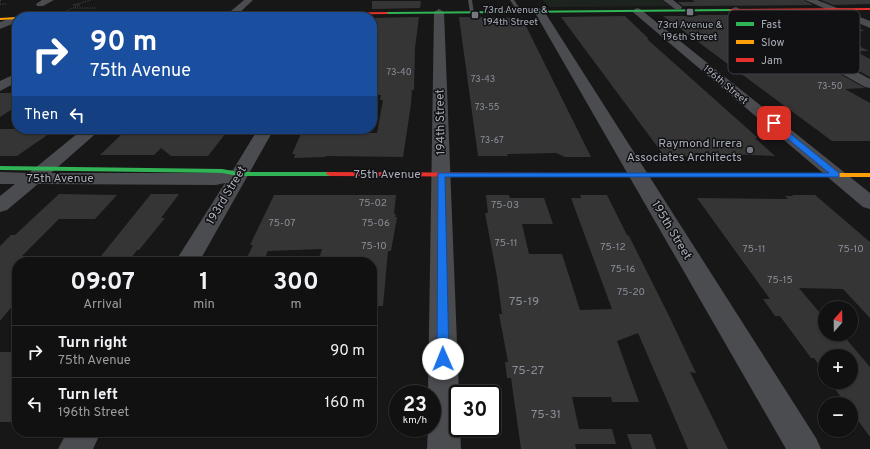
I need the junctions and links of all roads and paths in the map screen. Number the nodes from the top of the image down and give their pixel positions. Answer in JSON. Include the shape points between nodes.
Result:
{"nodes":[{"id":1,"x":50,"y":0,"type":"edge"},
{"id":2,"x":91,"y":0,"type":"edge"},
{"id":3,"x":249,"y":0,"type":"edge"},
{"id":4,"x":470,"y":0,"type":"edge"},
{"id":5,"x":512,"y":0,"type":"edge"},
{"id":6,"x":667,"y":0,"type":"edge"},
{"id":7,"x":809,"y":0,"type":"edge"},
{"id":8,"x":81,"y":2,"type":"dead end"},
{"id":9,"x":0,"y":4,"type":"edge"},
{"id":10,"x":6,"y":4,"type":"dead end"},
{"id":11,"x":40,"y":4,"type":"dead end"},
{"id":12,"x":678,"y":7,"type":"dead end"},
{"id":13,"x":73,"y":8,"type":"dead end"},
{"id":14,"x":870,"y":9,"type":"edge"},
{"id":15,"x":728,"y":10,"type":"edge"},
{"id":16,"x":736,"y":10,"type":"edge"},
{"id":17,"x":832,"y":10,"type":"junction"},
{"id":18,"x":529,"y":11,"type":"junction"},
{"id":19,"x":637,"y":11,"type":"junction"},
{"id":20,"x":64,"y":12,"type":"edge"},
{"id":21,"x":235,"y":12,"type":"edge"},
{"id":22,"x":439,"y":12,"type":"junction"},
{"id":23,"x":472,"y":12,"type":"junction"},
{"id":24,"x":377,"y":14,"type":"edge"},
{"id":25,"x":0,"y":19,"type":"edge"},
{"id":26,"x":12,"y":19,"type":"edge"},
{"id":27,"x":12,"y":21,"type":"edge"},
{"id":28,"x":860,"y":21,"type":"edge"},
{"id":29,"x":870,"y":25,"type":"edge"},
{"id":30,"x":0,"y":26,"type":"edge"},
{"id":31,"x":852,"y":74,"type":"edge"},
{"id":32,"x":12,"y":80,"type":"edge"},
{"id":33,"x":870,"y":84,"type":"edge"},
{"id":34,"x":0,"y":87,"type":"edge"},
{"id":35,"x":87,"y":134,"type":"edge"},
{"id":36,"x":263,"y":134,"type":"edge"},
{"id":37,"x":0,"y":168,"type":"edge"},
{"id":38,"x":40,"y":173,"type":"junction"},
{"id":39,"x":239,"y":174,"type":"junction"},
{"id":40,"x":441,"y":174,"type":"junction"},
{"id":41,"x":639,"y":175,"type":"junction"},
{"id":42,"x":836,"y":175,"type":"junction"},
{"id":43,"x":870,"y":175,"type":"edge"},
{"id":44,"x":0,"y":178,"type":"edge"},
{"id":45,"x":870,"y":203,"type":"edge"},
{"id":46,"x":0,"y":206,"type":"edge"},
{"id":47,"x":189,"y":257,"type":"edge"},
{"id":48,"x":82,"y":437,"type":"edge"},
{"id":49,"x":74,"y":449,"type":"edge"},
{"id":50,"x":444,"y":449,"type":"edge"},
{"id":51,"x":804,"y":449,"type":"edge"}],
"edges":[{"from":1,"to":11,"type":"street"},
{"from":2,"to":8,"type":"path"},
{"from":3,"to":21,"type":"street"},
{"from":4,"to":23,"type":"lane"},
{"from":5,"to":18,"type":"lane"},
{"from":6,"to":12,"type":"street"},
{"from":7,"to":17,"type":"street"},
{"from":9,"to":10,"type":"path"},
{"from":13,"to":20,"type":"path"},
{"from":14,"to":17,"type":"street"},
{"from":15,"to":19,"type":"street"},
{"from":16,"to":17,"type":"street"},
{"from":18,"to":19,"type":"street"},
{"from":18,"to":23,"type":"street"},
{"from":18,"to":41,"type":"street","name":"195th Street"},
{"from":19,"to":42,"type":"street","name":"196th Street"},
{"from":22,"to":23,"type":"street"},
{"from":22,"to":24,"type":"street"},
{"from":22,"to":40,"type":"street","name":"194th Street"},
{"from":25,"to":26,"type":"street"},
{"from":27,"to":30,"type":"street"},
{"from":28,"to":29,"type":"street"},
{"from":31,"to":33,"type":"street"},
{"from":32,"to":34,"type":"street"},
{"from":35,"to":38,"type":"street"},
{"from":36,"to":39,"type":"street","name":"193rd Street"},
{"from":37,"to":38,"type":"street","name":"75th Avenue"},
{"from":38,"to":39,"type":"street","name":"75th Avenue","via":[[216,179]]},
{"from":38,"to":44,"type":"street","name":"75th Avenue"},
{"from":38,"to":46,"type":"street"},
{"from":39,"to":40,"type":"street","name":"75th Avenue"},
{"from":39,"to":47,"type":"street","name":"193rd Street"},
{"from":40,"to":41,"type":"street","name":"75th Avenue"},
{"from":40,"to":50,"type":"street","name":"194th Street"},
{"from":41,"to":42,"type":"street","name":"75th Avenue"},
{"from":41,"to":51,"type":"street","name":"195th Street"},
{"from":42,"to":43,"type":"street","name":"75th Avenue"},
{"from":42,"to":45,"type":"street","name":"196th Street"},
{"from":48,"to":49,"type":"street"}]}
